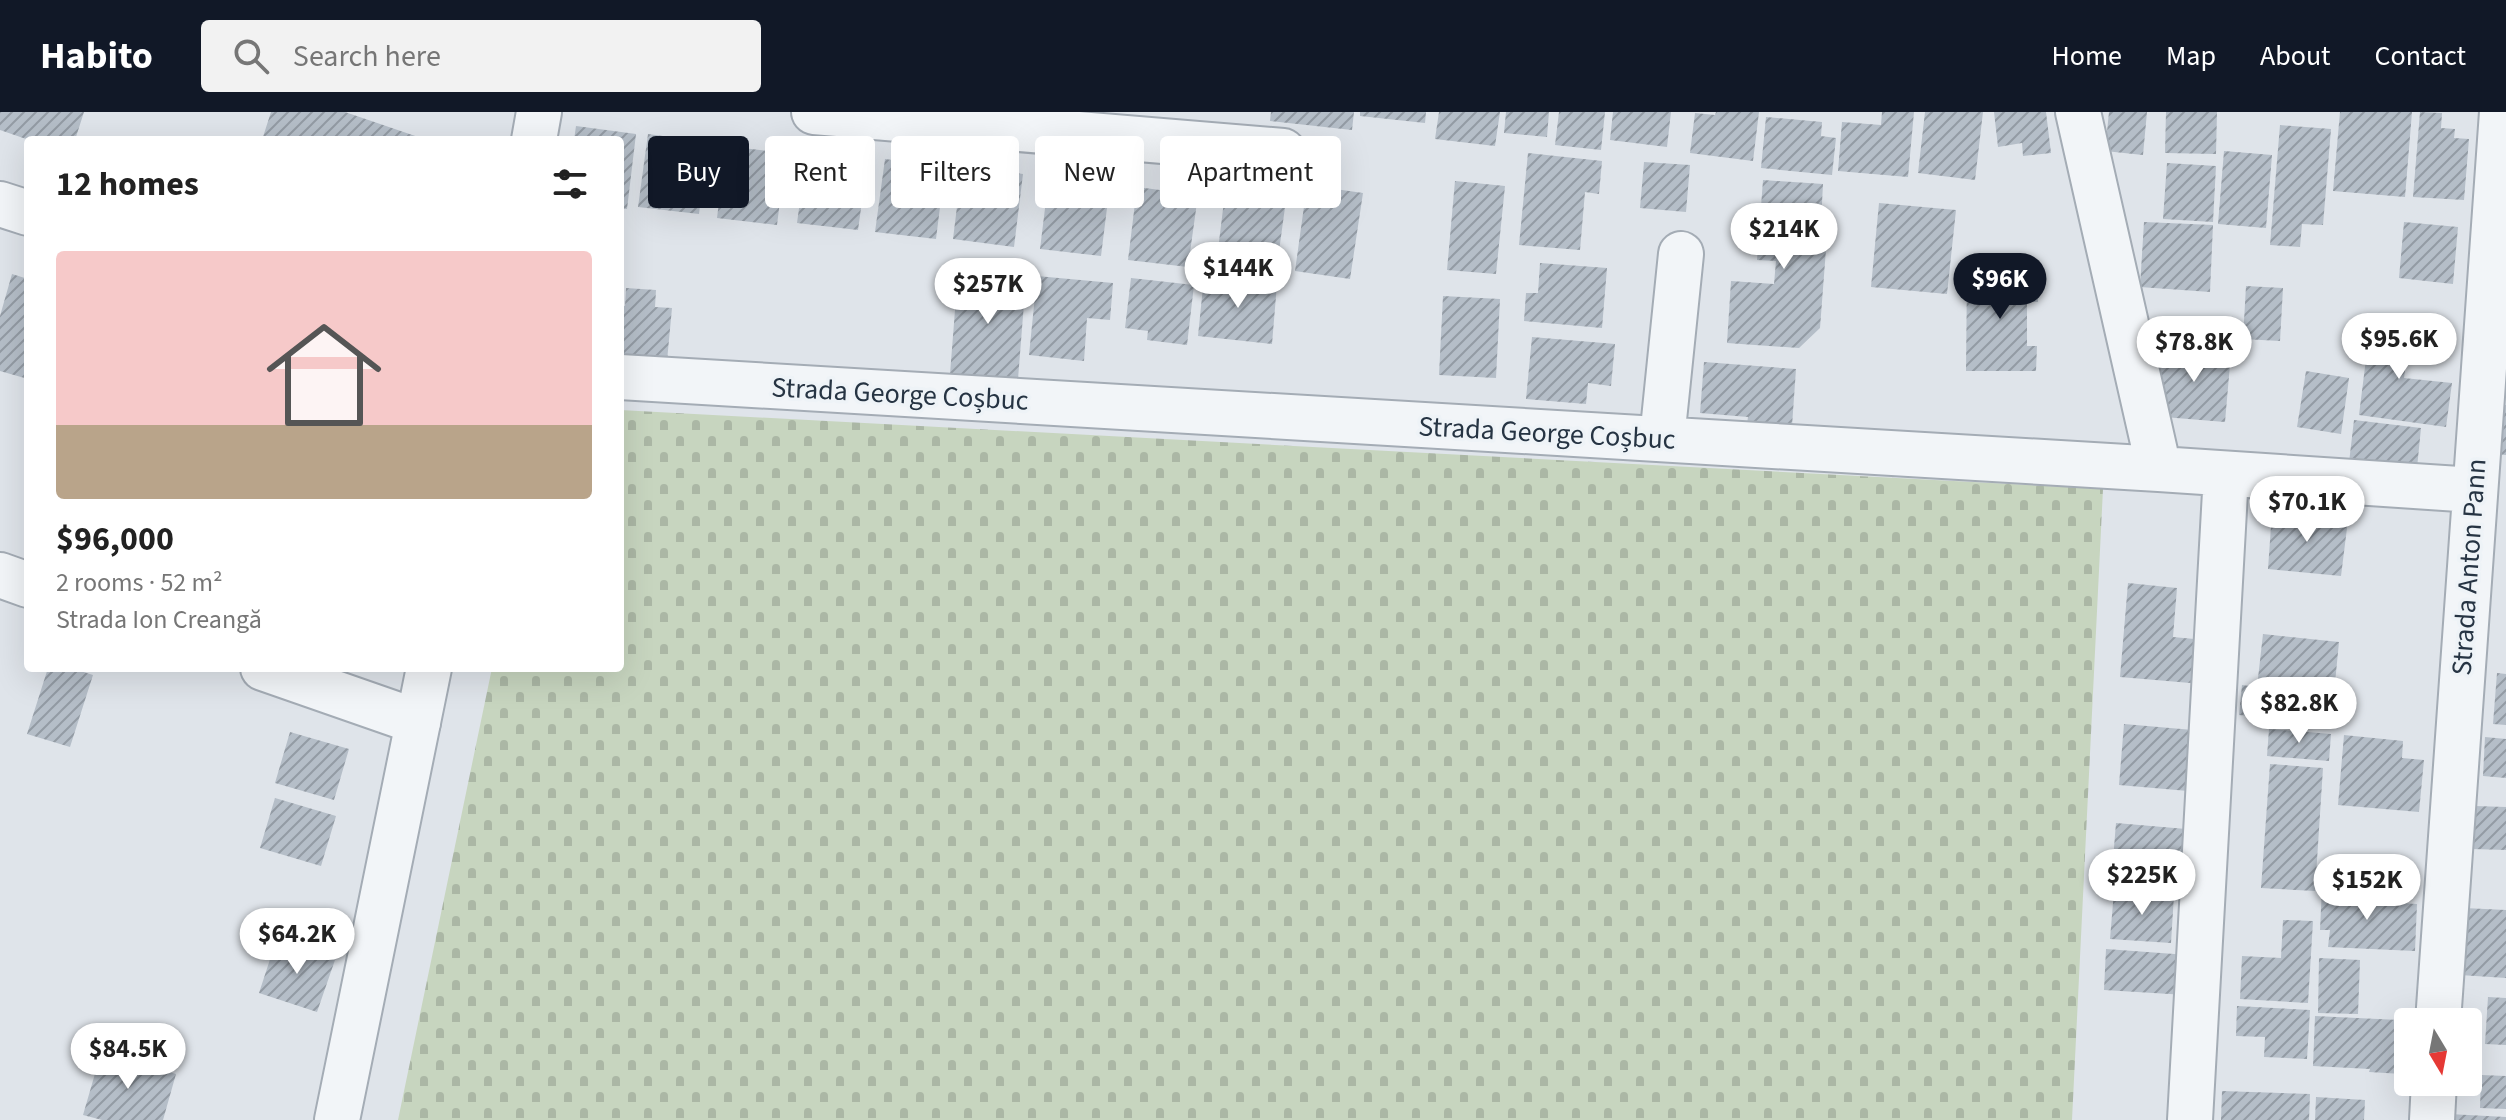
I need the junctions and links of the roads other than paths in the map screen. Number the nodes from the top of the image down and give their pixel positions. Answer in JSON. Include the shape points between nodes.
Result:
{"nodes":[{"id":1,"x":539,"y":112,"type":"edge"},
{"id":2,"x":814,"y":112,"type":"edge"},
{"id":3,"x":2078,"y":112,"type":"edge"},
{"id":4,"x":2502,"y":112,"type":"edge"},
{"id":5,"x":535,"y":136,"type":"edge"},
{"id":6,"x":1160,"y":141,"type":"edge"},
{"id":7,"x":0,"y":204,"type":"edge"},
{"id":8,"x":24,"y":212,"type":"edge"},
{"id":9,"x":1681,"y":254,"type":"dead end"},
{"id":10,"x":624,"y":377,"type":"edge"},
{"id":11,"x":1662,"y":439,"type":"junction"},
{"id":12,"x":2159,"y":469,"type":"junction"},
{"id":13,"x":2226,"y":474,"type":"junction"},
{"id":14,"x":2474,"y":490,"type":"junction"},
{"id":15,"x":0,"y":575,"type":"edge"},
{"id":16,"x":24,"y":584,"type":"edge"},
{"id":17,"x":274,"y":672,"type":"edge"},
{"id":18,"x":428,"y":672,"type":"edge"},
{"id":19,"x":418,"y":722,"type":"junction"},
{"id":20,"x":2439,"y":1008,"type":"edge"},
{"id":21,"x":2433,"y":1096,"type":"edge"},
{"id":22,"x":337,"y":1120,"type":"edge"},
{"id":23,"x":2190,"y":1120,"type":"edge"},
{"id":24,"x":2432,"y":1120,"type":"edge"}],
"edges":[{"from":1,"to":5,"type":"street"},
{"from":2,"to":6,"type":"street"},
{"from":3,"to":12,"type":"street"},
{"from":4,"to":14,"type":"street","name":"Strada Anton Pann"},
{"from":7,"to":8,"type":"street"},
{"from":9,"to":11,"type":"street"},
{"from":10,"to":11,"type":"street","name":"Strada George Coșbuc"},
{"from":11,"to":12,"type":"street","name":"Strada George Coșbuc"},
{"from":12,"to":13,"type":"street","name":"Strada George Coșbuc"},
{"from":13,"to":14,"type":"street","name":"Strada George Coșbuc"},
{"from":13,"to":23,"type":"street"},
{"from":14,"to":20,"type":"street","name":"Strada Anton Pann"},
{"from":15,"to":16,"type":"street"},
{"from":17,"to":19,"type":"street"},
{"from":18,"to":19,"type":"street"},
{"from":19,"to":22,"type":"street"},
{"from":21,"to":24,"type":"street"}]}
